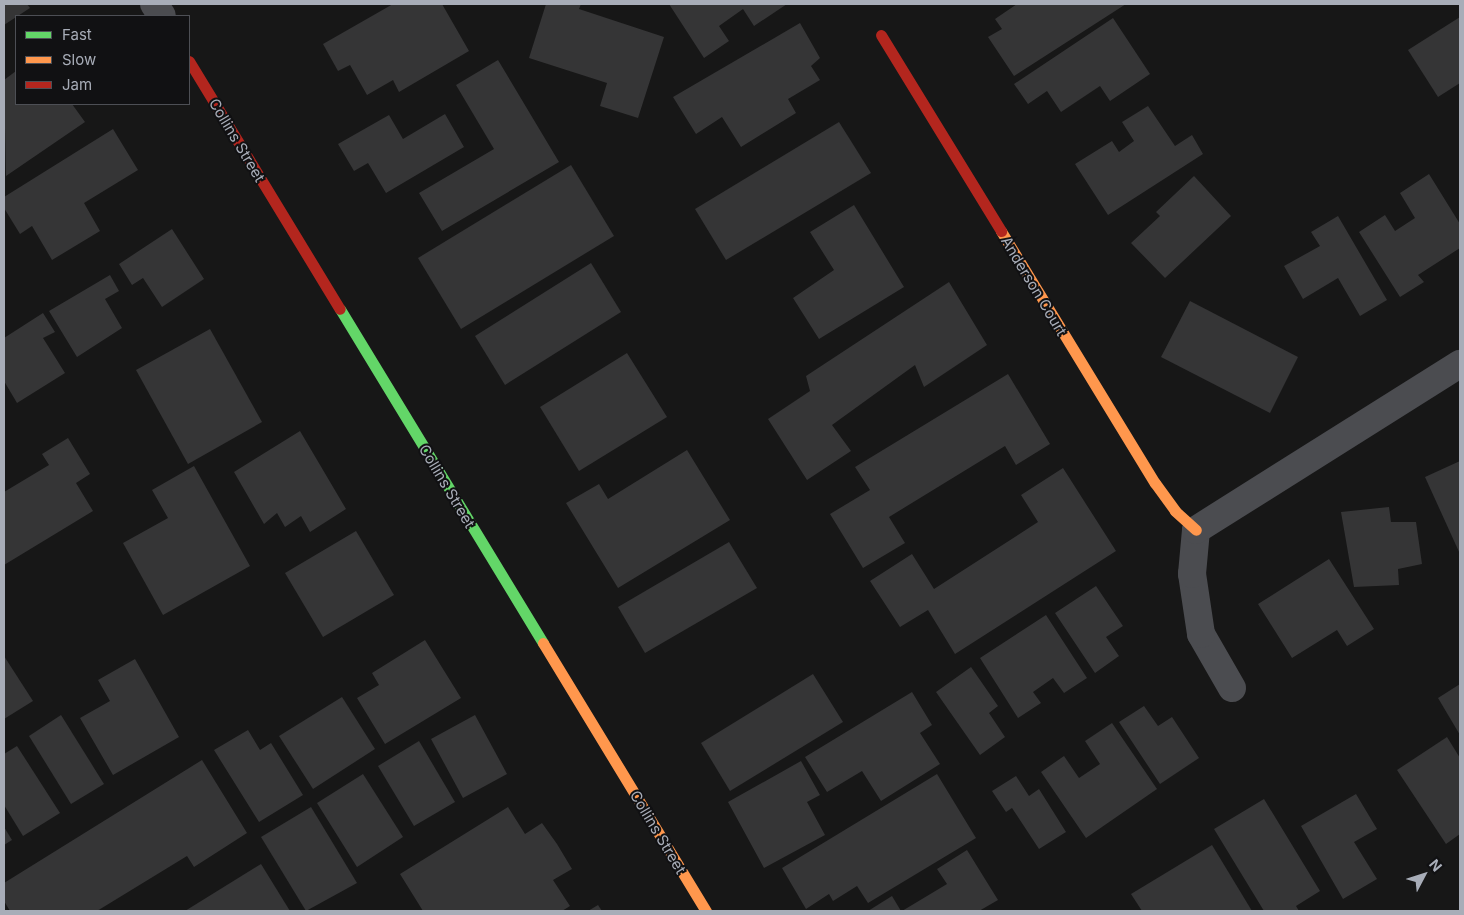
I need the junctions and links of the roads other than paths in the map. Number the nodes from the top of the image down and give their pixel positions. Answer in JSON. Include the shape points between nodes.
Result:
{"nodes":[{"id":1,"x":154,"y":4,"type":"edge"},
{"id":2,"x":161,"y":15,"type":"edge"},
{"id":3,"x":881,"y":35,"type":"dead end"},
{"id":4,"x":190,"y":62,"type":"edge"},
{"id":5,"x":1460,"y":364,"type":"edge"},
{"id":6,"x":1196,"y":530,"type":"junction"},
{"id":7,"x":1232,"y":688,"type":"dead end"},
{"id":8,"x":706,"y":911,"type":"edge"}],
"edges":[{"from":1,"to":2,"type":"street"},
{"from":3,"to":6,"type":"street","name":"Anderson Court","via":[[1155,483],[1175,511]]},
{"from":4,"to":8,"type":"street","name":"Collins Street"},
{"from":5,"to":6,"type":"street"},
{"from":6,"to":7,"type":"street","via":[[1192,574],[1201,634]]}]}
